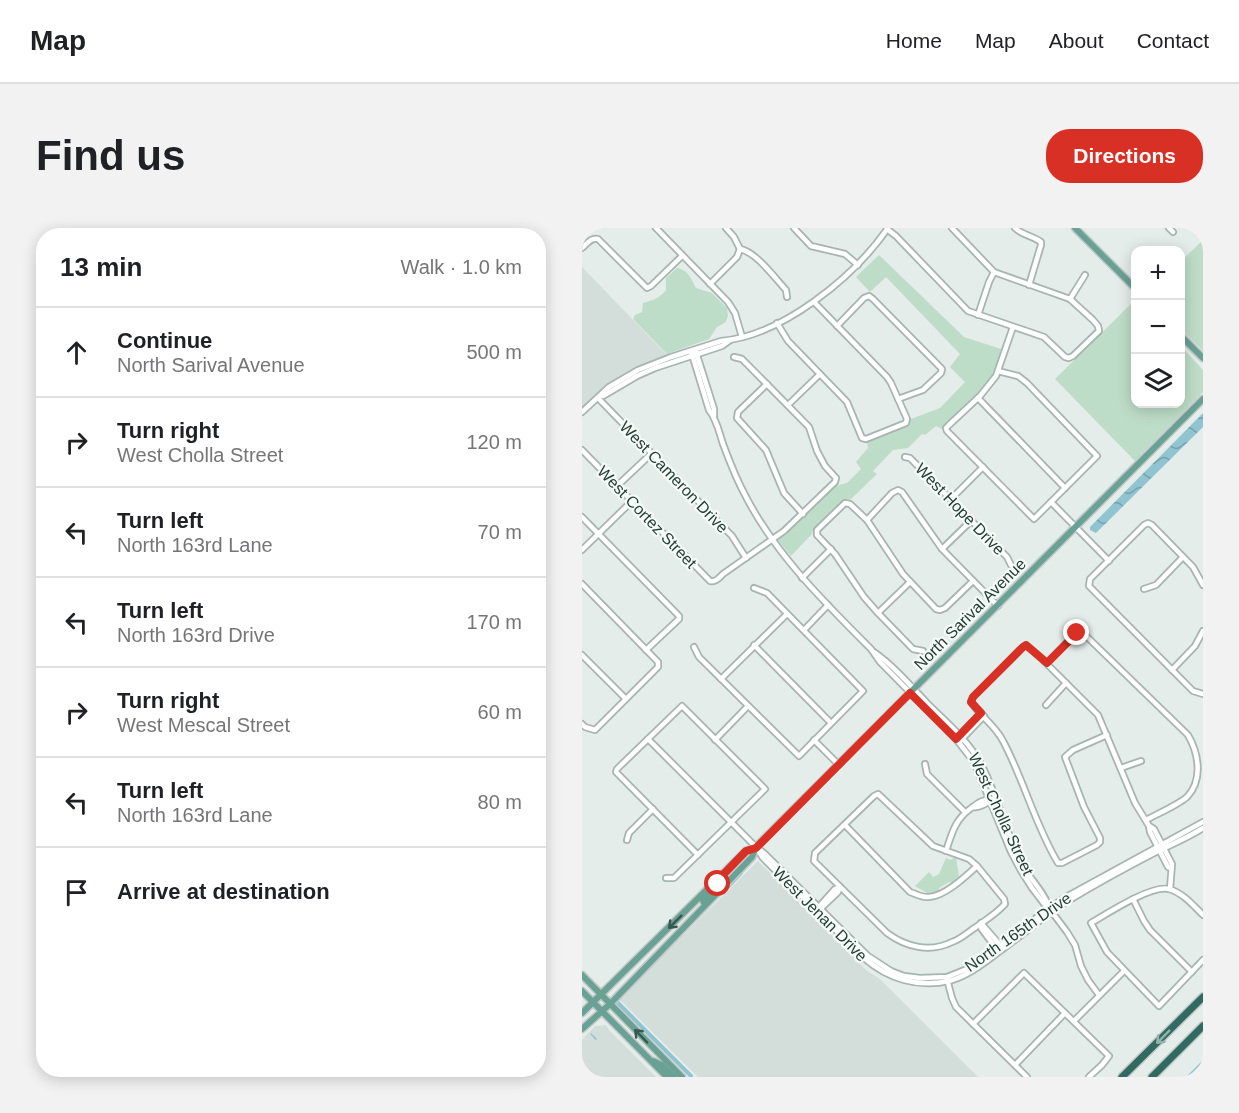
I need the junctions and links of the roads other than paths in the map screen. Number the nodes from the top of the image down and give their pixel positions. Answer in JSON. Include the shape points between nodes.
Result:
{"nodes":[{"id":1,"x":656,"y":228,"type":"edge"},
{"id":2,"x":726,"y":228,"type":"edge"},
{"id":3,"x":794,"y":228,"type":"edge"},
{"id":4,"x":952,"y":228,"type":"edge"},
{"id":5,"x":1015,"y":228,"type":"edge"},
{"id":6,"x":1075,"y":228,"type":"edge"},
{"id":7,"x":887,"y":229,"type":"edge"},
{"id":8,"x":582,"y":248,"type":"edge"},
{"id":9,"x":740,"y":249,"type":"junction"},
{"id":10,"x":682,"y":255,"type":"junction"},
{"id":11,"x":858,"y":265,"type":"junction"},
{"id":12,"x":994,"y":272,"type":"junction"},
{"id":13,"x":1085,"y":274,"type":"dead end"},
{"id":14,"x":710,"y":284,"type":"junction"},
{"id":15,"x":1131,"y":284,"type":"edge"},
{"id":16,"x":1029,"y":285,"type":"junction"},
{"id":17,"x":787,"y":297,"type":"dead end"},
{"id":18,"x":1070,"y":299,"type":"junction"},
{"id":19,"x":814,"y":302,"type":"junction"},
{"id":20,"x":978,"y":315,"type":"junction"},
{"id":21,"x":777,"y":323,"type":"junction"},
{"id":22,"x":837,"y":326,"type":"junction"},
{"id":23,"x":1013,"y":327,"type":"junction"},
{"id":24,"x":742,"y":337,"type":"junction"},
{"id":25,"x":1185,"y":340,"type":"edge"},
{"id":26,"x":694,"y":352,"type":"junction"},
{"id":27,"x":734,"y":357,"type":"dead end"},
{"id":28,"x":1203,"y":358,"type":"edge"},
{"id":29,"x":998,"y":370,"type":"junction"},
{"id":30,"x":820,"y":374,"type":"junction"},
{"id":31,"x":767,"y":384,"type":"junction"},
{"id":32,"x":598,"y":398,"type":"junction"},
{"id":33,"x":978,"y":398,"type":"junction"},
{"id":34,"x":898,"y":399,"type":"junction"},
{"id":35,"x":1203,"y":399,"type":"edge"},
{"id":36,"x":788,"y":405,"type":"junction"},
{"id":37,"x":582,"y":412,"type":"edge"},
{"id":38,"x":582,"y":450,"type":"edge"},
{"id":39,"x":651,"y":454,"type":"junction"},
{"id":40,"x":905,"y":457,"type":"dead end"},
{"id":41,"x":983,"y":467,"type":"junction"},
{"id":42,"x":617,"y":486,"type":"junction"},
{"id":43,"x":1065,"y":488,"type":"junction"},
{"id":44,"x":951,"y":499,"type":"junction"},
{"id":45,"x":632,"y":501,"type":"junction"},
{"id":46,"x":1051,"y":502,"type":"junction"},
{"id":47,"x":803,"y":514,"type":"junction"},
{"id":48,"x":582,"y":517,"type":"edge"},
{"id":49,"x":867,"y":520,"type":"junction"},
{"id":50,"x":972,"y":520,"type":"junction"},
{"id":51,"x":1075,"y":527,"type":"junction"},
{"id":52,"x":599,"y":534,"type":"junction"},
{"id":53,"x":772,"y":539,"type":"junction"},
{"id":54,"x":831,"y":549,"type":"junction"},
{"id":55,"x":942,"y":549,"type":"junction"},
{"id":56,"x":582,"y":550,"type":"edge"},
{"id":57,"x":1184,"y":557,"type":"junction"},
{"id":58,"x":746,"y":558,"type":"junction"},
{"id":59,"x":1109,"y":561,"type":"junction"},
{"id":60,"x":1011,"y":566,"type":"dead end"},
{"id":61,"x":802,"y":578,"type":"junction"},
{"id":62,"x":973,"y":581,"type":"junction"},
{"id":63,"x":910,"y":582,"type":"junction"},
{"id":64,"x":1203,"y":585,"type":"edge"},
{"id":65,"x":582,"y":586,"type":"edge"},
{"id":66,"x":754,"y":588,"type":"dead end"},
{"id":67,"x":1144,"y":589,"type":"dead end"},
{"id":68,"x":828,"y":605,"type":"junction"},
{"id":69,"x":998,"y":606,"type":"junction"},
{"id":70,"x":878,"y":613,"type":"junction"},
{"id":71,"x":788,"y":614,"type":"junction"},
{"id":72,"x":804,"y":630,"type":"junction"},
{"id":73,"x":1203,"y":631,"type":"edge"},
{"id":74,"x":754,"y":645,"type":"junction"},
{"id":75,"x":694,"y":647,"type":"dead end"},
{"id":76,"x":646,"y":650,"type":"junction"},
{"id":77,"x":923,"y":651,"type":"dead end"},
{"id":78,"x":582,"y":655,"type":"edge"},
{"id":79,"x":1047,"y":663,"type":"junction"},
{"id":80,"x":1172,"y":670,"type":"junction"},
{"id":81,"x":721,"y":680,"type":"junction"},
{"id":82,"x":1066,"y":683,"type":"junction"},
{"id":83,"x":912,"y":691,"type":"junction"},
{"id":84,"x":1203,"y":694,"type":"edge"},
{"id":85,"x":626,"y":699,"type":"junction"},
{"id":86,"x":1046,"y":705,"type":"dead end"},
{"id":87,"x":748,"y":706,"type":"junction"},
{"id":88,"x":983,"y":714,"type":"junction"},
{"id":89,"x":831,"y":723,"type":"junction"},
{"id":90,"x":582,"y":724,"type":"edge"},
{"id":91,"x":1107,"y":735,"type":"junction"},
{"id":92,"x":648,"y":739,"type":"junction"},
{"id":93,"x":959,"y":739,"type":"junction"},
{"id":94,"x":715,"y":740,"type":"junction"},
{"id":95,"x":814,"y":740,"type":"junction"},
{"id":96,"x":1141,"y":761,"type":"dead end"},
{"id":97,"x":926,"y":764,"type":"dead end"},
{"id":98,"x":839,"y":765,"type":"junction"},
{"id":99,"x":1121,"y":768,"type":"junction"},
{"id":100,"x":993,"y":798,"type":"junction"},
{"id":101,"x":653,"y":809,"type":"junction"},
{"id":102,"x":965,"y":812,"type":"junction"},
{"id":103,"x":1146,"y":820,"type":"junction"},
{"id":104,"x":731,"y":822,"type":"junction"},
{"id":105,"x":1203,"y":822,"type":"edge"},
{"id":106,"x":845,"y":825,"type":"junction"},
{"id":107,"x":1203,"y":828,"type":"edge"},
{"id":108,"x":627,"y":840,"type":"dead end"},
{"id":109,"x":756,"y":848,"type":"junction"},
{"id":110,"x":1161,"y":848,"type":"junction"},
{"id":111,"x":946,"y":851,"type":"junction"},
{"id":112,"x":698,"y":855,"type":"junction"},
{"id":113,"x":977,"y":866,"type":"junction"},
{"id":114,"x":666,"y":878,"type":"dead end"},
{"id":115,"x":717,"y":881,"type":"junction"},
{"id":116,"x":840,"y":887,"type":"junction"},
{"id":117,"x":1170,"y":889,"type":"junction"},
{"id":118,"x":1133,"y":899,"type":"junction"},
{"id":119,"x":705,"y":905,"type":"junction"},
{"id":120,"x":819,"y":909,"type":"junction"},
{"id":121,"x":1050,"y":910,"type":"junction"},
{"id":122,"x":1203,"y":915,"type":"edge"},
{"id":123,"x":981,"y":923,"type":"junction"},
{"id":124,"x":1000,"y":949,"type":"junction"},
{"id":125,"x":1203,"y":960,"type":"edge"},
{"id":126,"x":1124,"y":971,"type":"junction"},
{"id":127,"x":1192,"y":972,"type":"junction"},
{"id":128,"x":582,"y":975,"type":"edge"},
{"id":129,"x":947,"y":979,"type":"junction"},
{"id":130,"x":923,"y":981,"type":"joint"},
{"id":131,"x":582,"y":992,"type":"edge"},
{"id":132,"x":601,"y":994,"type":"junction"},
{"id":133,"x":1099,"y":995,"type":"junction"},
{"id":134,"x":1203,"y":997,"type":"edge"},
{"id":135,"x":594,"y":1002,"type":"junction"},
{"id":136,"x":610,"y":1004,"type":"junction"},
{"id":137,"x":602,"y":1011,"type":"junction"},
{"id":138,"x":582,"y":1013,"type":"edge"},
{"id":139,"x":1065,"y":1013,"type":"junction"},
{"id":140,"x":1074,"y":1021,"type":"junction"},
{"id":141,"x":973,"y":1024,"type":"junction"},
{"id":142,"x":1203,"y":1026,"type":"edge"},
{"id":143,"x":582,"y":1029,"type":"edge"},
{"id":144,"x":650,"y":1060,"type":"junction"},
{"id":145,"x":1014,"y":1065,"type":"junction"},
{"id":146,"x":667,"y":1077,"type":"edge"},
{"id":147,"x":674,"y":1077,"type":"edge"},
{"id":148,"x":682,"y":1077,"type":"edge"},
{"id":149,"x":1027,"y":1077,"type":"edge"},
{"id":150,"x":1089,"y":1077,"type":"edge"},
{"id":151,"x":1122,"y":1077,"type":"edge"},
{"id":152,"x":1152,"y":1077,"type":"edge"}],
"edges":[{"from":1,"to":10,"type":"street"},
{"from":2,"to":9,"type":"street"},
{"from":3,"to":11,"type":"street","via":[[812,246],[845,254]]},
{"from":4,"to":12,"type":"street"},
{"from":5,"to":16,"type":"street","via":[[1041,242]]},
{"from":6,"to":15,"type":"main road"},
{"from":7,"to":11,"type":"street"},
{"from":7,"to":20,"type":"street","via":[[968,310]]},
{"from":8,"to":10,"type":"street","via":[[598,238],[647,288]]},
{"from":9,"to":14,"type":"street"},
{"from":9,"to":17,"type":"street","via":[[755,258],[786,290]]},
{"from":10,"to":14,"type":"street"},
{"from":11,"to":19,"type":"street"},
{"from":12,"to":16,"type":"street"},
{"from":12,"to":20,"type":"street"},
{"from":13,"to":18,"type":"street"},
{"from":14,"to":24,"type":"street","via":[[728,302]]},
{"from":16,"to":18,"type":"street"},
{"from":18,"to":23,"type":"street","via":[[1099,331],[1069,358],[1044,337]]},
{"from":19,"to":21,"type":"street"},
{"from":19,"to":22,"type":"street"},
{"from":20,"to":23,"type":"street"},
{"from":21,"to":24,"type":"street"},
{"from":21,"to":30,"type":"street","via":[[788,341]]},
{"from":22,"to":34,"type":"street","via":[[887,377]]},
{"from":22,"to":34,"type":"street","via":[[868,296],[942,369],[923,390]]},
{"from":23,"to":29,"type":"street"},
{"from":24,"to":26,"type":"street"},
{"from":25,"to":28,"type":"main road"},
{"from":26,"to":32,"type":"street"},
{"from":26,"to":53,"type":"street","name":"West Cholla Street","via":[[743,492]]},
{"from":27,"to":31,"type":"street","via":[[742,359]]},
{"from":29,"to":33,"type":"street"},
{"from":29,"to":43,"type":"street","via":[[1027,382],[1097,456]]},
{"from":30,"to":34,"type":"street","via":[[847,402],[862,438],[906,423]]},
{"from":30,"to":36,"type":"street"},
{"from":31,"to":36,"type":"street"},
{"from":31,"to":47,"type":"street","via":[[737,418],[766,450],[784,493]]},
{"from":32,"to":37,"type":"street"},
{"from":32,"to":39,"type":"street","name":"West Cameron Drive"},
{"from":33,"to":41,"type":"street","via":[[946,428]]},
{"from":33,"to":43,"type":"street"},
{"from":35,"to":51,"type":"main road","name":"North Sarival Avenue"},
{"from":36,"to":47,"type":"street","via":[[808,427],[817,451],[836,478]]},
{"from":38,"to":42,"type":"street","name":"West Cortez Street"},
{"from":39,"to":42,"type":"street"},
{"from":39,"to":58,"type":"street","name":"West Cameron Drive","via":[[732,536]]},
{"from":40,"to":44,"type":"street","name":"West Hope Drive"},
{"from":41,"to":44,"type":"street"},
{"from":41,"to":46,"type":"street","via":[[1034,519]]},
{"from":42,"to":45,"type":"street","name":"West Cortez Street"},
{"from":43,"to":46,"type":"street"},
{"from":44,"to":50,"type":"street","name":"West Hope Drive"},
{"from":45,"to":52,"type":"street"},
{"from":45,"to":58,"type":"street","name":"West Cortez Street","via":[[710,580]]},
{"from":46,"to":51,"type":"street"},
{"from":47,"to":53,"type":"street"},
{"from":48,"to":52,"type":"street"},
{"from":49,"to":54,"type":"street","via":[[845,503],[817,530]]},
{"from":49,"to":55,"type":"street","via":[[898,490]]},
{"from":49,"to":63,"type":"street"},
{"from":50,"to":55,"type":"street"},
{"from":50,"to":60,"type":"street","name":"West Hope Drive"},
{"from":51,"to":59,"type":"street"},
{"from":51,"to":69,"type":"main road","name":"North Sarival Avenue"},
{"from":52,"to":56,"type":"street"},
{"from":52,"to":76,"type":"street","via":[[679,616]]},
{"from":53,"to":58,"type":"street"},
{"from":53,"to":61,"type":"street","name":"West Cholla Street"},
{"from":54,"to":61,"type":"street"},
{"from":54,"to":70,"type":"street"},
{"from":55,"to":62,"type":"street"},
{"from":57,"to":59,"type":"street","via":[[1148,523]]},
{"from":57,"to":64,"type":"street"},
{"from":57,"to":67,"type":"street","via":[[1156,585]]},
{"from":59,"to":80,"type":"street","via":[[1090,579],[1089,586]]},
{"from":61,"to":68,"type":"street","name":"West Cholla Street"},
{"from":62,"to":63,"type":"street","via":[[940,610]]},
{"from":62,"to":69,"type":"street"},
{"from":63,"to":70,"type":"street"},
{"from":65,"to":76,"type":"street"},
{"from":66,"to":71,"type":"street","via":[[767,593]]},
{"from":68,"to":72,"type":"street"},
{"from":68,"to":83,"type":"street","name":"West Cholla Street","via":[[884,658]]},
{"from":69,"to":83,"type":"main road","name":"North Sarival Avenue"},
{"from":70,"to":77,"type":"street","via":[[913,649]]},
{"from":71,"to":72,"type":"street"},
{"from":71,"to":74,"type":"street"},
{"from":72,"to":89,"type":"street","via":[[863,691]]},
{"from":73,"to":80,"type":"street","via":[[1196,646]]},
{"from":74,"to":81,"type":"street"},
{"from":74,"to":89,"type":"street"},
{"from":75,"to":81,"type":"street"},
{"from":76,"to":85,"type":"street","via":[[658,667]]},
{"from":78,"to":85,"type":"street"},
{"from":79,"to":82,"type":"street"},
{"from":79,"to":88,"type":"street","via":[[1026,645],[973,697],[971,702]]},
{"from":79,"to":103,"type":"street","via":[[1081,631],[1188,735],[1199,762],[1195,788],[1186,798]]},
{"from":80,"to":84,"type":"street","via":[[1193,691]]},
{"from":81,"to":87,"type":"street"},
{"from":82,"to":86,"type":"street"},
{"from":82,"to":91,"type":"street","via":[[1098,715]]},
{"from":83,"to":93,"type":"street","name":"West Cholla Street"},
{"from":83,"to":98,"type":"main road","name":"North Sarival Avenue"},
{"from":85,"to":90,"type":"street","via":[[595,730]]},
{"from":87,"to":94,"type":"street"},
{"from":87,"to":95,"type":"street","via":[[798,756]]},
{"from":88,"to":91,"type":"street","via":[[1000,735],[1016,766],[1058,863],[1100,842],[1065,757]]},
{"from":88,"to":93,"type":"street"},
{"from":89,"to":95,"type":"street"},
{"from":91,"to":99,"type":"street"},
{"from":92,"to":94,"type":"street","via":[[682,706]]},
{"from":92,"to":101,"type":"street","via":[[616,772]]},
{"from":92,"to":104,"type":"street","name":"West Jenan Drive"},
{"from":93,"to":100,"type":"street","name":"West Cholla Street"},
{"from":94,"to":104,"type":"street","via":[[765,789]]},
{"from":95,"to":98,"type":"street"},
{"from":96,"to":99,"type":"street"},
{"from":97,"to":102,"type":"street","via":[[927,774]]},
{"from":98,"to":109,"type":"main road","name":"North Sarival Avenue"},
{"from":99,"to":103,"type":"street"},
{"from":100,"to":102,"type":"street"},
{"from":100,"to":121,"type":"street","name":"West Cholla Street","via":[[1023,866],[1048,901]]},
{"from":101,"to":108,"type":"street"},
{"from":101,"to":112,"type":"street"},
{"from":102,"to":111,"type":"street","via":[[956,823]]},
{"from":103,"to":110,"type":"street"},
{"from":104,"to":109,"type":"street","name":"West Jenan Drive"},
{"from":104,"to":112,"type":"street"},
{"from":105,"to":110,"type":"street","name":"North 165th Drive"},
{"from":106,"to":111,"type":"street","via":[[878,794],[928,842]]},
{"from":106,"to":113,"type":"street","via":[[910,892],[928,897],[943,893]]},
{"from":106,"to":116,"type":"street","via":[[814,857]]},
{"from":107,"to":110,"type":"street","name":"North 165th Drive"},
{"from":109,"to":115,"type":"main road","name":"North Sarival Avenue","via":[[746,851]]},
{"from":109,"to":119,"type":"main road","name":"North Sarival Avenue","via":[[752,857]]},
{"from":109,"to":120,"type":"street","name":"West Jenan Drive"},
{"from":110,"to":117,"type":"street","via":[[1171,868]]},
{"from":110,"to":121,"type":"street","name":"North 165th Drive","via":[[1081,888]]},
{"from":111,"to":113,"type":"street"},
{"from":112,"to":114,"type":"street","via":[[674,878]]},
{"from":113,"to":123,"type":"street","via":[[1005,904]]},
{"from":115,"to":119,"type":"main road","via":[[703,901]]},
{"from":115,"to":132,"type":"main road","name":"North Sarival Avenue","one_way":true},
{"from":116,"to":120,"type":"street"},
{"from":116,"to":123,"type":"street","via":[[896,940],[908,945],[940,947]]},
{"from":117,"to":118,"type":"street","via":[[1149,891]]},
{"from":117,"to":122,"type":"street"},
{"from":118,"to":126,"type":"street","via":[[1091,923],[1107,952]]},
{"from":118,"to":127,"type":"street","via":[[1150,930]]},
{"from":119,"to":136,"type":"main road","name":"North Sarival Avenue"},
{"from":120,"to":130,"type":"street","name":"West Jenan Drive","via":[[875,968],[911,982]]},
{"from":121,"to":124,"type":"street","name":"North 165th Drive"},
{"from":121,"to":133,"type":"street","name":"West Cholla Street","via":[[1075,945],[1081,966]]},
{"from":123,"to":124,"type":"street"},
{"from":124,"to":129,"type":"street","name":"North 165th Drive"},
{"from":124,"to":129,"type":"street","name":"North 165th Drive","via":[[969,973]]},
{"from":125,"to":127,"type":"street"},
{"from":126,"to":127,"type":"street","via":[[1159,1006]]},
{"from":126,"to":133,"type":"street"},
{"from":128,"to":132,"type":"main road"},
{"from":129,"to":130,"type":"street","name":"North 165th Drive"},
{"from":129,"to":141,"type":"street","via":[[956,1007]]},
{"from":131,"to":135,"type":"main road"},
{"from":132,"to":135,"type":"main road","name":"North Sarival Avenue"},
{"from":132,"to":136,"type":"main road"},
{"from":133,"to":140,"type":"street"},
{"from":134,"to":151,"type":"highway","one_way":true},
{"from":135,"to":137,"type":"main road"},
{"from":135,"to":138,"type":"main road","name":"North Sarival Avenue"},
{"from":136,"to":137,"type":"main road","name":"North Sarival Avenue"},
{"from":148,"to":136,"type":"main road","one_way":true},
{"from":137,"to":143,"type":"main road","name":"North Sarival Avenue"},
{"from":137,"to":144,"type":"main road"},
{"from":139,"to":140,"type":"street"},
{"from":139,"to":141,"type":"street","via":[[1024,973]]},
{"from":139,"to":145,"type":"street"},
{"from":140,"to":150,"type":"street","via":[[1109,1056]]},
{"from":141,"to":145,"type":"street"},
{"from":142,"to":152,"type":"highway"},
{"from":144,"to":146,"type":"main road"},
{"from":144,"to":147,"type":"main road"},
{"from":145,"to":149,"type":"street"}]}
